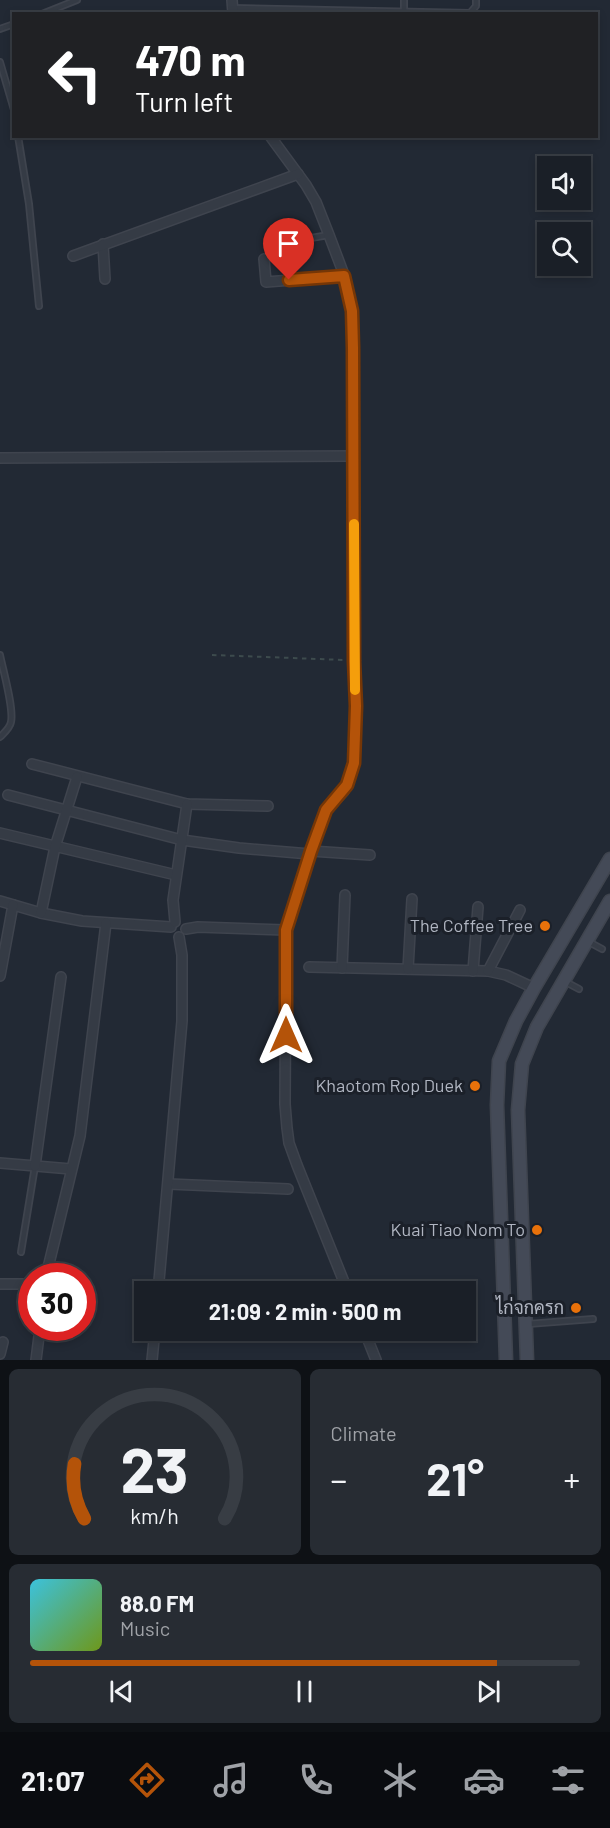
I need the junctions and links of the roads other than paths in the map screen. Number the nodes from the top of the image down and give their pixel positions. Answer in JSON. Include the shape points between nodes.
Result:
{"nodes":[{"id":1,"x":77,"y":0,"type":"edge"},
{"id":2,"x":290,"y":0,"type":"edge"},
{"id":3,"x":404,"y":0,"type":"edge"},
{"id":4,"x":233,"y":7,"type":"edge"},
{"id":5,"x":289,"y":9,"type":"junction"},
{"id":6,"x":404,"y":11,"type":"junction"},
{"id":7,"x":47,"y":12,"type":"edge"},
{"id":8,"x":437,"y":12,"type":"edge"},
{"id":9,"x":0,"y":63,"type":"edge"},
{"id":10,"x":12,"y":103,"type":"edge"},
{"id":11,"x":18,"y":138,"type":"edge"},
{"id":12,"x":271,"y":138,"type":"edge"},
{"id":13,"x":298,"y":174,"type":"junction"},
{"id":14,"x":329,"y":235,"type":"junction"},
{"id":15,"x":280,"y":243,"type":"dead end"},
{"id":16,"x":103,"y":244,"type":"junction"},
{"id":17,"x":73,"y":256,"type":"dead end"},
{"id":18,"x":264,"y":259,"type":"dead end"},
{"id":19,"x":344,"y":276,"type":"junction"},
{"id":20,"x":105,"y":279,"type":"dead end"},
{"id":21,"x":39,"y":306,"type":"dead end"},
{"id":22,"x":354,"y":456,"type":"junction"},
{"id":23,"x":0,"y":458,"type":"edge"},
{"id":24,"x":0,"y":655,"type":"edge"},
{"id":25,"x":0,"y":737,"type":"edge"},
{"id":26,"x":32,"y":764,"type":"dead end"},
{"id":27,"x":77,"y":777,"type":"junction"},
{"id":28,"x":8,"y":795,"type":"dead end"},
{"id":29,"x":187,"y":804,"type":"junction"},
{"id":30,"x":268,"y":806,"type":"dead end"},
{"id":31,"x":65,"y":809,"type":"junction"},
{"id":32,"x":0,"y":833,"type":"edge"},
{"id":33,"x":182,"y":840,"type":"junction"},
{"id":34,"x":55,"y":847,"type":"junction"},
{"id":35,"x":311,"y":853,"type":"junction"},
{"id":36,"x":370,"y":855,"type":"dead end"},
{"id":37,"x":610,"y":859,"type":"edge"},
{"id":38,"x":176,"y":875,"type":"junction"},
{"id":39,"x":345,"y":895,"type":"dead end"},
{"id":40,"x":412,"y":899,"type":"dead end"},
{"id":41,"x":0,"y":901,"type":"edge"},
{"id":42,"x":610,"y":901,"type":"edge"},
{"id":43,"x":13,"y":905,"type":"junction"},
{"id":44,"x":478,"y":907,"type":"dead end"},
{"id":45,"x":520,"y":910,"type":"dead end"},
{"id":46,"x":41,"y":913,"type":"junction"},
{"id":47,"x":106,"y":923,"type":"junction"},
{"id":48,"x":173,"y":925,"type":"junction"},
{"id":49,"x":186,"y":929,"type":"junction"},
{"id":50,"x":286,"y":930,"type":"junction"},
{"id":51,"x":179,"y":936,"type":"junction"},
{"id":52,"x":587,"y":941,"type":"junction"},
{"id":53,"x":602,"y":949,"type":"dead end"},
{"id":54,"x":309,"y":967,"type":"dead end"},
{"id":55,"x":342,"y":968,"type":"junction"},
{"id":56,"x":408,"y":969,"type":"junction"},
{"id":57,"x":473,"y":970,"type":"junction"},
{"id":58,"x":488,"y":971,"type":"junction"},
{"id":59,"x":0,"y":976,"type":"edge"},
{"id":60,"x":61,"y":977,"type":"dead end"},
{"id":61,"x":564,"y":981,"type":"junction"},
{"id":62,"x":534,"y":988,"type":"junction"},
{"id":63,"x":579,"y":989,"type":"dead end"},
{"id":64,"x":0,"y":1163,"type":"edge"},
{"id":65,"x":35,"y":1166,"type":"junction"},
{"id":66,"x":71,"y":1169,"type":"junction"},
{"id":67,"x":169,"y":1184,"type":"junction"},
{"id":68,"x":288,"y":1189,"type":"dead end"},
{"id":69,"x":21,"y":1252,"type":"dead end"},
{"id":70,"x":49,"y":1263,"type":"edge"},
{"id":71,"x":159,"y":1281,"type":"edge"},
{"id":72,"x":344,"y":1281,"type":"edge"},
{"id":73,"x":0,"y":1284,"type":"edge"},
{"id":74,"x":18,"y":1284,"type":"edge"},
{"id":75,"x":593,"y":1319,"type":"dead end"},
{"id":76,"x":525,"y":1324,"type":"junction"},
{"id":77,"x":38,"y":1341,"type":"edge"},
{"id":78,"x":153,"y":1341,"type":"edge"},
{"id":79,"x":368,"y":1341,"type":"edge"},
{"id":80,"x":3,"y":1342,"type":"dead end"},
{"id":81,"x":0,"y":1354,"type":"edge"},
{"id":82,"x":36,"y":1360,"type":"edge"},
{"id":83,"x":152,"y":1360,"type":"edge"},
{"id":84,"x":376,"y":1360,"type":"edge"},
{"id":85,"x":506,"y":1360,"type":"edge"},
{"id":86,"x":527,"y":1360,"type":"edge"}],
"edges":[{"from":1,"to":7,"type":"lane"},
{"from":2,"to":5,"type":"lane"},
{"from":3,"to":6,"type":"lane"},
{"from":4,"to":5,"type":"lane"},
{"from":5,"to":6,"type":"lane"},
{"from":6,"to":8,"type":"lane"},
{"from":9,"to":10,"type":"lane"},
{"from":11,"to":21,"type":"lane"},
{"from":12,"to":13,"type":"street"},
{"from":13,"to":14,"type":"street","via":[[316,202]]},
{"from":13,"to":16,"type":"street"},
{"from":14,"to":15,"type":"lane"},
{"from":14,"to":19,"type":"street"},
{"from":16,"to":17,"type":"street"},
{"from":16,"to":20,"type":"street"},
{"from":18,"to":19,"type":"street","via":[[266,282]]},
{"from":19,"to":22,"type":"street","via":[[352,311]]},
{"from":22,"to":23,"type":"street"},
{"from":22,"to":35,"type":"street","via":[[354,763],[347,785],[326,810]]},
{"from":24,"to":25,"type":"lane","via":[[11,716]]},
{"from":26,"to":27,"type":"street"},
{"from":27,"to":29,"type":"street"},
{"from":27,"to":31,"type":"street"},
{"from":28,"to":31,"type":"street"},
{"from":29,"to":30,"type":"street"},
{"from":29,"to":33,"type":"street"},
{"from":31,"to":33,"type":"street"},
{"from":31,"to":34,"type":"street"},
{"from":32,"to":34,"type":"street"},
{"from":33,"to":35,"type":"street"},
{"from":33,"to":38,"type":"street"},
{"from":34,"to":38,"type":"street"},
{"from":34,"to":46,"type":"street"},
{"from":35,"to":36,"type":"street"},
{"from":35,"to":50,"type":"street"},
{"from":37,"to":62,"type":"street"},
{"from":38,"to":48,"type":"street"},
{"from":39,"to":55,"type":"street"},
{"from":40,"to":56,"type":"street"},
{"from":41,"to":43,"type":"street"},
{"from":42,"to":52,"type":"street"},
{"from":43,"to":46,"type":"street"},
{"from":43,"to":59,"type":"street"},
{"from":44,"to":57,"type":"street"},
{"from":45,"to":58,"type":"street"},
{"from":46,"to":47,"type":"street"},
{"from":47,"to":48,"type":"street"},
{"from":47,"to":66,"type":"street","via":[[80,1136]]},
{"from":48,"to":49,"type":"street","via":[[181,922]]},
{"from":48,"to":51,"type":"street","via":[[174,935]]},
{"from":49,"to":50,"type":"street"},
{"from":49,"to":51,"type":"street"},
{"from":50,"to":72,"type":"street","via":[[285,1104],[289,1143]]},
{"from":51,"to":67,"type":"street","via":[[183,964],[182,1021]]},
{"from":52,"to":53,"type":"lane"},
{"from":52,"to":61,"type":"street"},
{"from":54,"to":55,"type":"street"},
{"from":55,"to":56,"type":"street"},
{"from":56,"to":57,"type":"street"},
{"from":57,"to":58,"type":"street"},
{"from":58,"to":62,"type":"street"},
{"from":60,"to":65,"type":"street"},
{"from":61,"to":63,"type":"lane"},
{"from":61,"to":76,"type":"street","via":[[537,1027],[522,1064],[518,1110]]},
{"from":62,"to":85,"type":"street","via":[[499,1061],[497,1105]]},
{"from":64,"to":65,"type":"street"},
{"from":65,"to":66,"type":"street"},
{"from":65,"to":69,"type":"lane"},
{"from":66,"to":70,"type":"street"},
{"from":67,"to":68,"type":"street"},
{"from":67,"to":71,"type":"street"},
{"from":73,"to":74,"type":"street"},
{"from":75,"to":76,"type":"lane"},
{"from":76,"to":86,"type":"street"},
{"from":77,"to":82,"type":"street"},
{"from":78,"to":83,"type":"street"},
{"from":79,"to":84,"type":"street"},
{"from":80,"to":81,"type":"street"}]}
